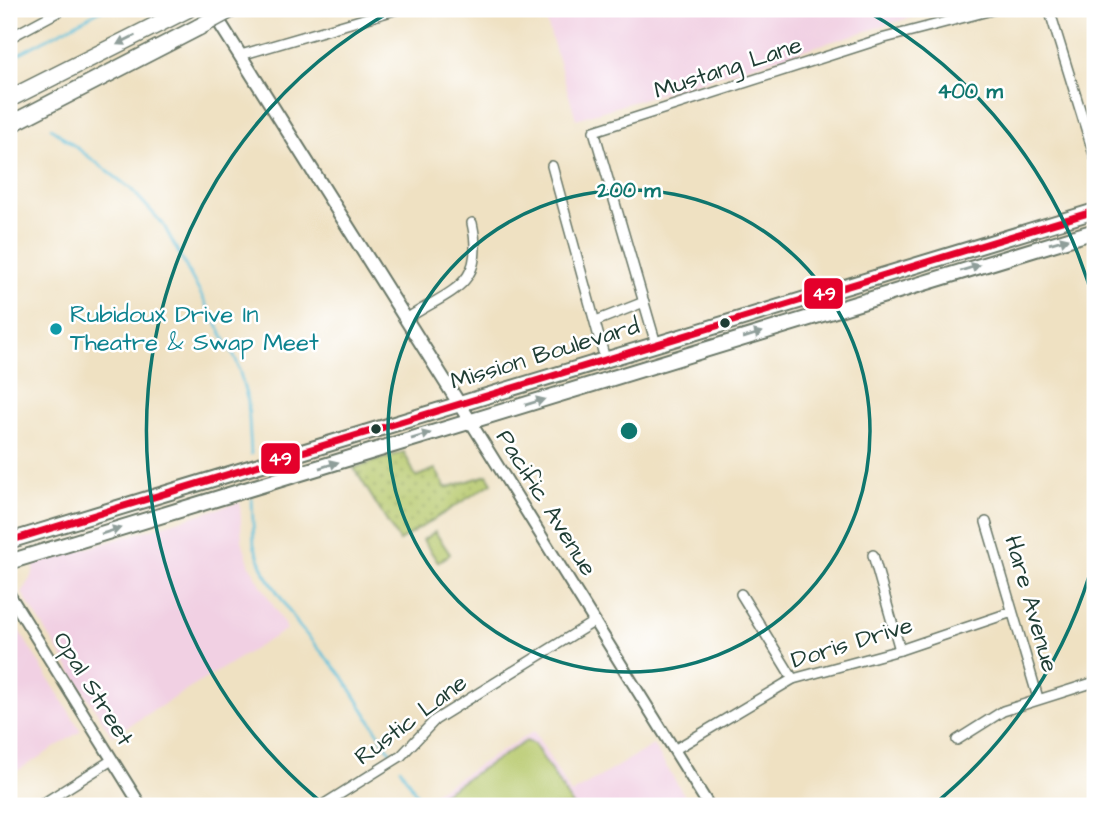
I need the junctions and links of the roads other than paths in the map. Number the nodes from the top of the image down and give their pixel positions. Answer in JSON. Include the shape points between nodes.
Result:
{"nodes":[{"id":1,"x":63,"y":9,"type":"edge"},
{"id":2,"x":187,"y":9,"type":"edge"},
{"id":3,"x":211,"y":9,"type":"edge"},
{"id":4,"x":232,"y":9,"type":"edge"},
{"id":5,"x":398,"y":9,"type":"edge"},
{"id":6,"x":996,"y":9,"type":"edge"},
{"id":7,"x":1049,"y":9,"type":"edge"},
{"id":8,"x":9,"y":38,"type":"edge"},
{"id":9,"x":241,"y":55,"type":"junction"},
{"id":10,"x":11,"y":98,"type":"edge"},
{"id":11,"x":9,"y":125,"type":"edge"},
{"id":12,"x":1095,"y":158,"type":"edge"},
{"id":13,"x":552,"y":166,"type":"dead end"},
{"id":14,"x":1095,"y":211,"type":"edge"},
{"id":15,"x":472,"y":223,"type":"dead end"},
{"id":16,"x":1095,"y":231,"type":"edge"},
{"id":17,"x":644,"y":302,"type":"junction"},
{"id":18,"x":406,"y":319,"type":"junction"},
{"id":19,"x":596,"y":321,"type":"junction"},
{"id":20,"x":656,"y":344,"type":"junction"},
{"id":21,"x":605,"y":359,"type":"junction"},
{"id":22,"x":460,"y":404,"type":"junction"},
{"id":23,"x":470,"y":421,"type":"junction"},
{"id":24,"x":986,"y":522,"type":"dead end"},
{"id":25,"x":9,"y":541,"type":"edge"},
{"id":26,"x":873,"y":555,"type":"dead end"},
{"id":27,"x":9,"y":562,"type":"edge"},
{"id":28,"x":9,"y":594,"type":"edge"},
{"id":29,"x":741,"y":594,"type":"dead end"},
{"id":30,"x":1012,"y":612,"type":"junction"},
{"id":31,"x":594,"y":621,"type":"junction"},
{"id":32,"x":900,"y":650,"type":"junction"},
{"id":33,"x":793,"y":678,"type":"junction"},
{"id":34,"x":1095,"y":682,"type":"edge"},
{"id":35,"x":1038,"y":698,"type":"junction"},
{"id":36,"x":957,"y":740,"type":"dead end"},
{"id":37,"x":674,"y":750,"type":"junction"},
{"id":38,"x":112,"y":760,"type":"junction"},
{"id":39,"x":40,"y":806,"type":"edge"},
{"id":40,"x":141,"y":806,"type":"edge"},
{"id":41,"x":321,"y":806,"type":"edge"},
{"id":42,"x":709,"y":806,"type":"edge"}],
"edges":[{"from":1,"to":8,"type":"street"},
{"from":2,"to":10,"type":"highway","one_way":true},
{"from":3,"to":9,"type":"main road","name":"Pacific Avenue"},
{"from":4,"to":11,"type":"highway","bridge":true},
{"from":5,"to":9,"type":"street"},
{"from":6,"to":17,"type":"street","name":"Mustang Lane","via":[[881,39],[594,131]]},
{"from":7,"to":12,"type":"street"},
{"from":9,"to":18,"type":"main road","name":"Pacific Avenue"},
{"from":13,"to":19,"type":"street"},
{"from":14,"to":20,"type":"main road","name":"Mission Boulevard"},
{"from":15,"to":18,"type":"street","via":[[477,252],[474,269],[462,284]]},
{"from":23,"to":16,"type":"main road","name":"Mission Boulevard","one_way":true},
{"from":17,"to":19,"type":"street"},
{"from":17,"to":20,"type":"street"},
{"from":18,"to":22,"type":"main road","name":"Pacific Avenue"},
{"from":19,"to":21,"type":"street"},
{"from":20,"to":21,"type":"main road","name":"Mission Boulevard"},
{"from":21,"to":22,"type":"main road","name":"Mission Boulevard"},
{"from":22,"to":23,"type":"main road","name":"Pacific Avenue"},
{"from":22,"to":25,"type":"main road","name":"Mission Boulevard"},
{"from":27,"to":23,"type":"main road","name":"Mission Boulevard","one_way":true},
{"from":23,"to":31,"type":"street","name":"Pacific Avenue"},
{"from":24,"to":30,"type":"street","name":"Hare Avenue"},
{"from":26,"to":32,"type":"street"},
{"from":28,"to":38,"type":"street","name":"Opal Street"},
{"from":29,"to":33,"type":"street"},
{"from":30,"to":32,"type":"street","name":"Doris Drive"},
{"from":30,"to":35,"type":"street","name":"Hare Avenue"},
{"from":31,"to":37,"type":"street","name":"Pacific Avenue"},
{"from":31,"to":41,"type":"street","name":"Rustic Lane","via":[[435,720],[401,756]]},
{"from":32,"to":33,"type":"street","name":"Doris Drive"},
{"from":33,"to":37,"type":"street","name":"Doris Drive"},
{"from":34,"to":35,"type":"street"},
{"from":35,"to":36,"type":"street","via":[[1003,711]]},
{"from":37,"to":42,"type":"street","name":"Pacific Avenue"},
{"from":38,"to":39,"type":"street"},
{"from":38,"to":40,"type":"street","name":"Opal Street"}]}
